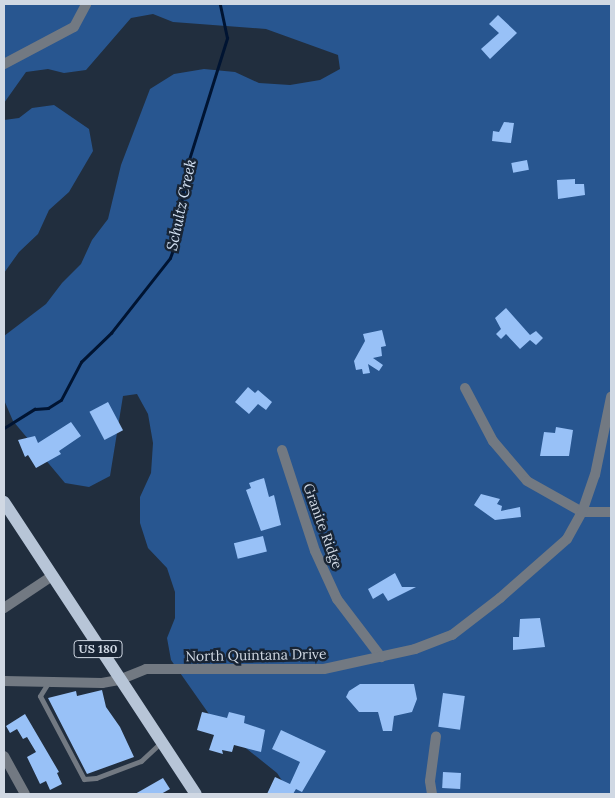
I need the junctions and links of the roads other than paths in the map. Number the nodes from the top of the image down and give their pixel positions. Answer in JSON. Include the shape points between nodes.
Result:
{"nodes":[{"id":1,"x":86,"y":4,"type":"edge"},
{"id":2,"x":4,"y":64,"type":"edge"},
{"id":3,"x":464,"y":388,"type":"dead end"},
{"id":4,"x":611,"y":397,"type":"edge"},
{"id":5,"x":282,"y":450,"type":"dead end"},
{"id":6,"x":4,"y":502,"type":"edge"},
{"id":7,"x":582,"y":512,"type":"junction"},
{"id":8,"x":611,"y":512,"type":"edge"},
{"id":9,"x":52,"y":576,"type":"junction"},
{"id":10,"x":4,"y":608,"type":"edge"},
{"id":11,"x":381,"y":657,"type":"junction"},
{"id":12,"x":119,"y":680,"type":"junction"},
{"id":13,"x":4,"y":681,"type":"edge"},
{"id":14,"x":49,"y":682,"type":"junction"},
{"id":15,"x":436,"y":736,"type":"dead end"},
{"id":16,"x":160,"y":743,"type":"junction"},
{"id":17,"x":4,"y":756,"type":"edge"},
{"id":18,"x":25,"y":794,"type":"edge"},
{"id":19,"x":196,"y":794,"type":"edge"},
{"id":20,"x":432,"y":794,"type":"edge"}],
"edges":[{"from":1,"to":2,"type":"street","via":[[74,27]]},
{"from":3,"to":7,"type":"street","via":[[493,441],[527,481]]},
{"from":4,"to":7,"type":"street","name":"North Quintana Drive","via":[[595,475]]},
{"from":5,"to":11,"type":"street","name":"Granite Ridge","via":[[315,552],[337,598]]},
{"from":6,"to":9,"type":"main road","number":"US 180"},
{"from":7,"to":8,"type":"street"},
{"from":7,"to":11,"type":"street","name":"North Quintana Drive","via":[[566,539],[500,598],[452,635]]},
{"from":9,"to":10,"type":"street"},
{"from":9,"to":12,"type":"main road","number":"US 180"},
{"from":11,"to":12,"type":"street","name":"North Quintana Drive","via":[[324,670],[146,669]]},
{"from":12,"to":14,"type":"street"},
{"from":12,"to":16,"type":"main road","number":"US 180"},
{"from":13,"to":14,"type":"street"},
{"from":14,"to":16,"type":"lane","via":[[40,696],[84,779],[96,778],[141,761]]},
{"from":15,"to":20,"type":"street","via":[[430,781]]},
{"from":16,"to":19,"type":"main road","number":"US 180"},
{"from":17,"to":18,"type":"street"}]}
